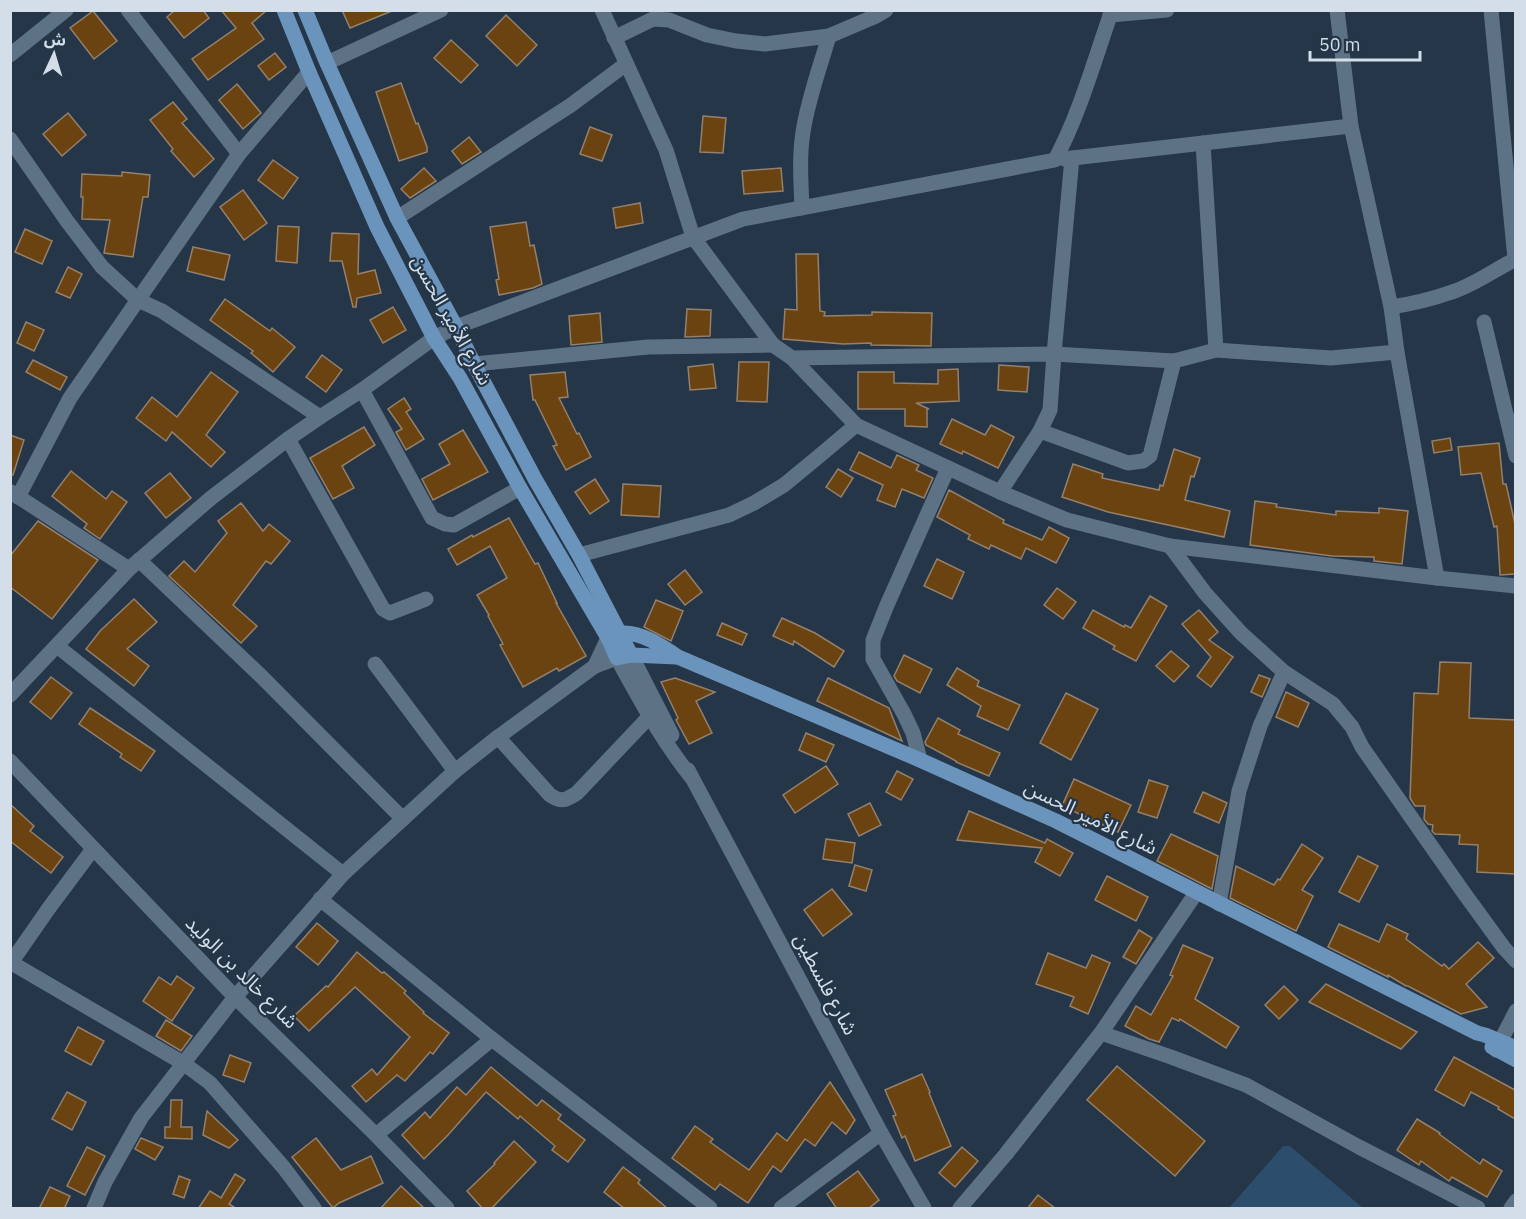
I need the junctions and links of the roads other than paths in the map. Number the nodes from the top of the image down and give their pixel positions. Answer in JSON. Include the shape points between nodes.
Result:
{"nodes":[{"id":1,"x":66,"y":10,"type":"edge"},
{"id":2,"x":128,"y":10,"type":"edge"},
{"id":3,"x":284,"y":10,"type":"edge"},
{"id":4,"x":305,"y":10,"type":"edge"},
{"id":5,"x":441,"y":10,"type":"edge"},
{"id":6,"x":602,"y":10,"type":"edge"},
{"id":7,"x":886,"y":10,"type":"edge"},
{"id":8,"x":1167,"y":10,"type":"edge"},
{"id":9,"x":1337,"y":10,"type":"edge"},
{"id":10,"x":1491,"y":10,"type":"edge"},
{"id":11,"x":1111,"y":13,"type":"edge"},
{"id":12,"x":830,"y":36,"type":"junction"},
{"id":13,"x":614,"y":38,"type":"junction"},
{"id":14,"x":10,"y":55,"type":"edge"},
{"id":15,"x":327,"y":63,"type":"junction"},
{"id":16,"x":626,"y":64,"type":"junction"},
{"id":17,"x":309,"y":72,"type":"junction"},
{"id":18,"x":1351,"y":126,"type":"junction"},
{"id":19,"x":10,"y":139,"type":"edge"},
{"id":20,"x":1203,"y":143,"type":"junction"},
{"id":21,"x":239,"y":154,"type":"junction"},
{"id":22,"x":1072,"y":158,"type":"junction"},
{"id":23,"x":1055,"y":160,"type":"junction"},
{"id":24,"x":802,"y":208,"type":"junction"},
{"id":25,"x":397,"y":218,"type":"junction"},
{"id":26,"x":693,"y":237,"type":"junction"},
{"id":27,"x":1515,"y":259,"type":"edge"},
{"id":28,"x":138,"y":300,"type":"junction"},
{"id":29,"x":1391,"y":307,"type":"junction"},
{"id":30,"x":1484,"y":322,"type":"dead end"},
{"id":31,"x":456,"y":327,"type":"junction"},
{"id":32,"x":434,"y":338,"type":"junction"},
{"id":33,"x":772,"y":345,"type":"junction"},
{"id":34,"x":1216,"y":350,"type":"junction"},
{"id":35,"x":1397,"y":352,"type":"junction"},
{"id":36,"x":1054,"y":354,"type":"junction"},
{"id":37,"x":792,"y":358,"type":"junction"},
{"id":38,"x":1174,"y":361,"type":"junction"},
{"id":39,"x":474,"y":364,"type":"junction"},
{"id":40,"x":362,"y":390,"type":"junction"},
{"id":41,"x":320,"y":417,"type":"junction"},
{"id":42,"x":856,"y":425,"type":"junction"},
{"id":43,"x":1040,"y":431,"type":"junction"},
{"id":44,"x":288,"y":439,"type":"junction"},
{"id":45,"x":1515,"y":456,"type":"edge"},
{"id":46,"x":948,"y":468,"type":"junction"},
{"id":47,"x":520,"y":488,"type":"junction"},
{"id":48,"x":1000,"y":492,"type":"junction"},
{"id":49,"x":14,"y":494,"type":"edge"},
{"id":50,"x":1170,"y":546,"type":"junction"},
{"id":51,"x":579,"y":555,"type":"junction"},
{"id":52,"x":134,"y":564,"type":"junction"},
{"id":53,"x":1437,"y":578,"type":"junction"},
{"id":54,"x":1515,"y":586,"type":"edge"},
{"id":55,"x":426,"y":599,"type":"dead end"},
{"id":56,"x":614,"y":636,"type":"junction"},
{"id":57,"x":57,"y":646,"type":"junction"},
{"id":58,"x":624,"y":657,"type":"junction"},
{"id":59,"x":678,"y":657,"type":"junction"},
{"id":60,"x":375,"y":664,"type":"dead end"},
{"id":61,"x":595,"y":666,"type":"junction"},
{"id":62,"x":1284,"y":672,"type":"junction"},
{"id":63,"x":10,"y":695,"type":"edge"},
{"id":64,"x":649,"y":717,"type":"junction"},
{"id":65,"x":498,"y":737,"type":"junction"},
{"id":66,"x":920,"y":760,"type":"junction"},
{"id":67,"x":10,"y":761,"type":"edge"},
{"id":68,"x":455,"y":771,"type":"junction"},
{"id":69,"x":692,"y":778,"type":"junction"},
{"id":70,"x":403,"y":819,"type":"junction"},
{"id":71,"x":93,"y":849,"type":"junction"},
{"id":72,"x":343,"y":874,"type":"junction"},
{"id":73,"x":1196,"y":893,"type":"junction"},
{"id":74,"x":320,"y":899,"type":"junction"},
{"id":75,"x":1219,"y":904,"type":"junction"},
{"id":76,"x":1515,"y":961,"type":"edge"},
{"id":77,"x":11,"y":963,"type":"edge"},
{"id":78,"x":235,"y":997,"type":"junction"},
{"id":79,"x":1515,"y":1011,"type":"edge"},
{"id":80,"x":1101,"y":1033,"type":"junction"},
{"id":81,"x":492,"y":1039,"type":"junction"},
{"id":82,"x":1498,"y":1046,"type":"junction"},
{"id":83,"x":1515,"y":1048,"type":"edge"},
{"id":84,"x":1515,"y":1060,"type":"edge"},
{"id":85,"x":183,"y":1063,"type":"junction"},
{"id":86,"x":881,"y":1133,"type":"junction"},
{"id":87,"x":376,"y":1135,"type":"junction"},
{"id":88,"x":1515,"y":1202,"type":"edge"},
{"id":89,"x":94,"y":1209,"type":"edge"},
{"id":90,"x":314,"y":1209,"type":"edge"},
{"id":91,"x":447,"y":1209,"type":"edge"},
{"id":92,"x":710,"y":1209,"type":"edge"},
{"id":93,"x":781,"y":1209,"type":"edge"},
{"id":94,"x":924,"y":1209,"type":"edge"},
{"id":95,"x":960,"y":1209,"type":"edge"},
{"id":96,"x":1478,"y":1209,"type":"edge"},
{"id":97,"x":1511,"y":1209,"type":"edge"}],
"edges":[{"from":1,"to":14,"type":"street"},
{"from":2,"to":21,"type":"street"},
{"from":3,"to":17,"type":"main road","name":"شارع الأمير الحسن"},
{"from":4,"to":15,"type":"main road","name":"شارع الأمير الحسن"},
{"from":5,"to":15,"type":"street"},
{"from":6,"to":13,"type":"street"},
{"from":7,"to":12,"type":"street"},
{"from":8,"to":11,"type":"street"},
{"from":9,"to":18,"type":"street"},
{"from":10,"to":27,"type":"street"},
{"from":11,"to":23,"type":"street","via":[[1083,96]]},
{"from":12,"to":13,"type":"street","via":[[765,44],[707,35],[669,20],[653,19]]},
{"from":12,"to":24,"type":"street","via":[[803,130]]},
{"from":13,"to":16,"type":"street"},
{"from":15,"to":25,"type":"main road","name":"شارع الأمير الحسن"},
{"from":16,"to":25,"type":"street"},
{"from":16,"to":26,"type":"street","via":[[666,150]]},
{"from":17,"to":21,"type":"street"},
{"from":17,"to":32,"type":"main road","name":"شارع الأمير الحسن","via":[[377,227]]},
{"from":18,"to":20,"type":"street"},
{"from":18,"to":29,"type":"street"},
{"from":19,"to":28,"type":"street","via":[[102,267]]},
{"from":20,"to":22,"type":"street"},
{"from":20,"to":34,"type":"street"},
{"from":21,"to":28,"type":"street"},
{"from":22,"to":23,"type":"street"},
{"from":22,"to":36,"type":"street"},
{"from":23,"to":24,"type":"street"},
{"from":24,"to":26,"type":"street","via":[[743,219]]},
{"from":25,"to":31,"type":"main road","name":"شارع الأمير الحسن"},
{"from":26,"to":31,"type":"street"},
{"from":26,"to":33,"type":"street"},
{"from":27,"to":29,"type":"street","via":[[1452,292]]},
{"from":28,"to":41,"type":"street","via":[[162,311]]},
{"from":28,"to":49,"type":"street","via":[[70,398]]},
{"from":29,"to":35,"type":"street"},
{"from":30,"to":45,"type":"street"},
{"from":31,"to":32,"type":"street"},
{"from":31,"to":39,"type":"main road","name":"شارع الأمير الحسن"},
{"from":32,"to":40,"type":"street"},
{"from":32,"to":47,"type":"main road","name":"شارع الأمير الحسن"},
{"from":33,"to":37,"type":"street"},
{"from":33,"to":39,"type":"street","via":[[648,347]]},
{"from":34,"to":35,"type":"street","via":[[1330,358]]},
{"from":34,"to":38,"type":"street"},
{"from":35,"to":53,"type":"street"},
{"from":36,"to":37,"type":"street"},
{"from":36,"to":38,"type":"street"},
{"from":36,"to":43,"type":"street","via":[[1050,410]]},
{"from":37,"to":42,"type":"street"},
{"from":38,"to":43,"type":"street","via":[[1150,456],[1143,461],[1128,463]]},
{"from":39,"to":51,"type":"main road","name":"شارع الأمير الحسن"},
{"from":40,"to":41,"type":"street"},
{"from":40,"to":47,"type":"street","via":[[432,518],[454,525]]},
{"from":41,"to":44,"type":"street"},
{"from":42,"to":46,"type":"street"},
{"from":42,"to":51,"type":"street","via":[[793,478],[754,504],[729,515]]},
{"from":43,"to":48,"type":"street"},
{"from":44,"to":52,"type":"street"},
{"from":44,"to":55,"type":"street","via":[[383,609],[390,613]]},
{"from":46,"to":48,"type":"street"},
{"from":46,"to":66,"type":"street","via":[[873,640],[873,659],[913,733]]},
{"from":47,"to":56,"type":"main road","name":"شارع الأمير الحسن"},
{"from":48,"to":50,"type":"street","via":[[1067,520]]},
{"from":49,"to":52,"type":"street"},
{"from":50,"to":53,"type":"street"},
{"from":50,"to":62,"type":"street","via":[[1241,633]]},
{"from":51,"to":56,"type":"main road","name":"شارع الأمير الحسن"},
{"from":52,"to":57,"type":"street"},
{"from":52,"to":70,"type":"street","via":[[261,676]]},
{"from":53,"to":54,"type":"street"},
{"from":56,"to":58,"type":"main road","name":"شارع الأمير الحسن"},
{"from":56,"to":59,"type":"main road","name":"شارع الأمير الحسن","via":[[642,637]]},
{"from":56,"to":61,"type":"street"},
{"from":57,"to":63,"type":"street"},
{"from":57,"to":72,"type":"street"},
{"from":58,"to":59,"type":"main road","name":"شارع الأمير الحسن"},
{"from":58,"to":61,"type":"street"},
{"from":58,"to":64,"type":"street","name":"شارع فلسطين"},
{"from":58,"to":69,"type":"street","name":"شارع فلسطين","via":[[659,711]]},
{"from":59,"to":66,"type":"main road","name":"شارع الأمير الحسن"},
{"from":60,"to":68,"type":"street"},
{"from":61,"to":65,"type":"street"},
{"from":62,"to":75,"type":"street","via":[[1260,726],[1239,791]]},
{"from":62,"to":76,"type":"street","via":[[1333,704],[1352,727],[1457,884]]},
{"from":64,"to":65,"type":"street","via":[[566,800],[550,795]]},
{"from":64,"to":69,"type":"street","name":"شارع فلسطين"},
{"from":65,"to":68,"type":"street"},
{"from":66,"to":73,"type":"main road","name":"شارع الأمير الحسن","via":[[1056,821]]},
{"from":67,"to":71,"type":"street","name":"شارع خالد بن الوليد"},
{"from":68,"to":70,"type":"street"},
{"from":69,"to":86,"type":"street","name":"شارع فلسطين"},
{"from":70,"to":72,"type":"street"},
{"from":71,"to":77,"type":"street"},
{"from":71,"to":78,"type":"street","name":"شارع خالد بن الوليد"},
{"from":72,"to":74,"type":"street"},
{"from":73,"to":75,"type":"main road","name":"شارع الأمير الحسن"},
{"from":73,"to":80,"type":"street"},
{"from":74,"to":78,"type":"street"},
{"from":74,"to":81,"type":"street"},
{"from":75,"to":82,"type":"main road","name":"شارع الأمير الحسن","via":[[1485,1035]]},
{"from":77,"to":85,"type":"street"},
{"from":78,"to":85,"type":"street"},
{"from":78,"to":87,"type":"street","name":"شارع خالد بن الوليد"},
{"from":79,"to":82,"type":"street"},
{"from":80,"to":95,"type":"street"},
{"from":80,"to":96,"type":"street","via":[[1246,1085]]},
{"from":81,"to":87,"type":"street"},
{"from":81,"to":92,"type":"street"},
{"from":82,"to":83,"type":"main road","name":"شارع الأمير الحسن"},
{"from":82,"to":84,"type":"main road","name":"شارع الأمير الحسن"},
{"from":85,"to":89,"type":"street","via":[[141,1118]]},
{"from":85,"to":90,"type":"street","via":[[210,1083]]},
{"from":86,"to":93,"type":"street"},
{"from":86,"to":94,"type":"street","name":"شارع فلسطين"},
{"from":87,"to":91,"type":"street","name":"شارع خالد بن الوليد"},
{"from":88,"to":97,"type":"street"}]}
